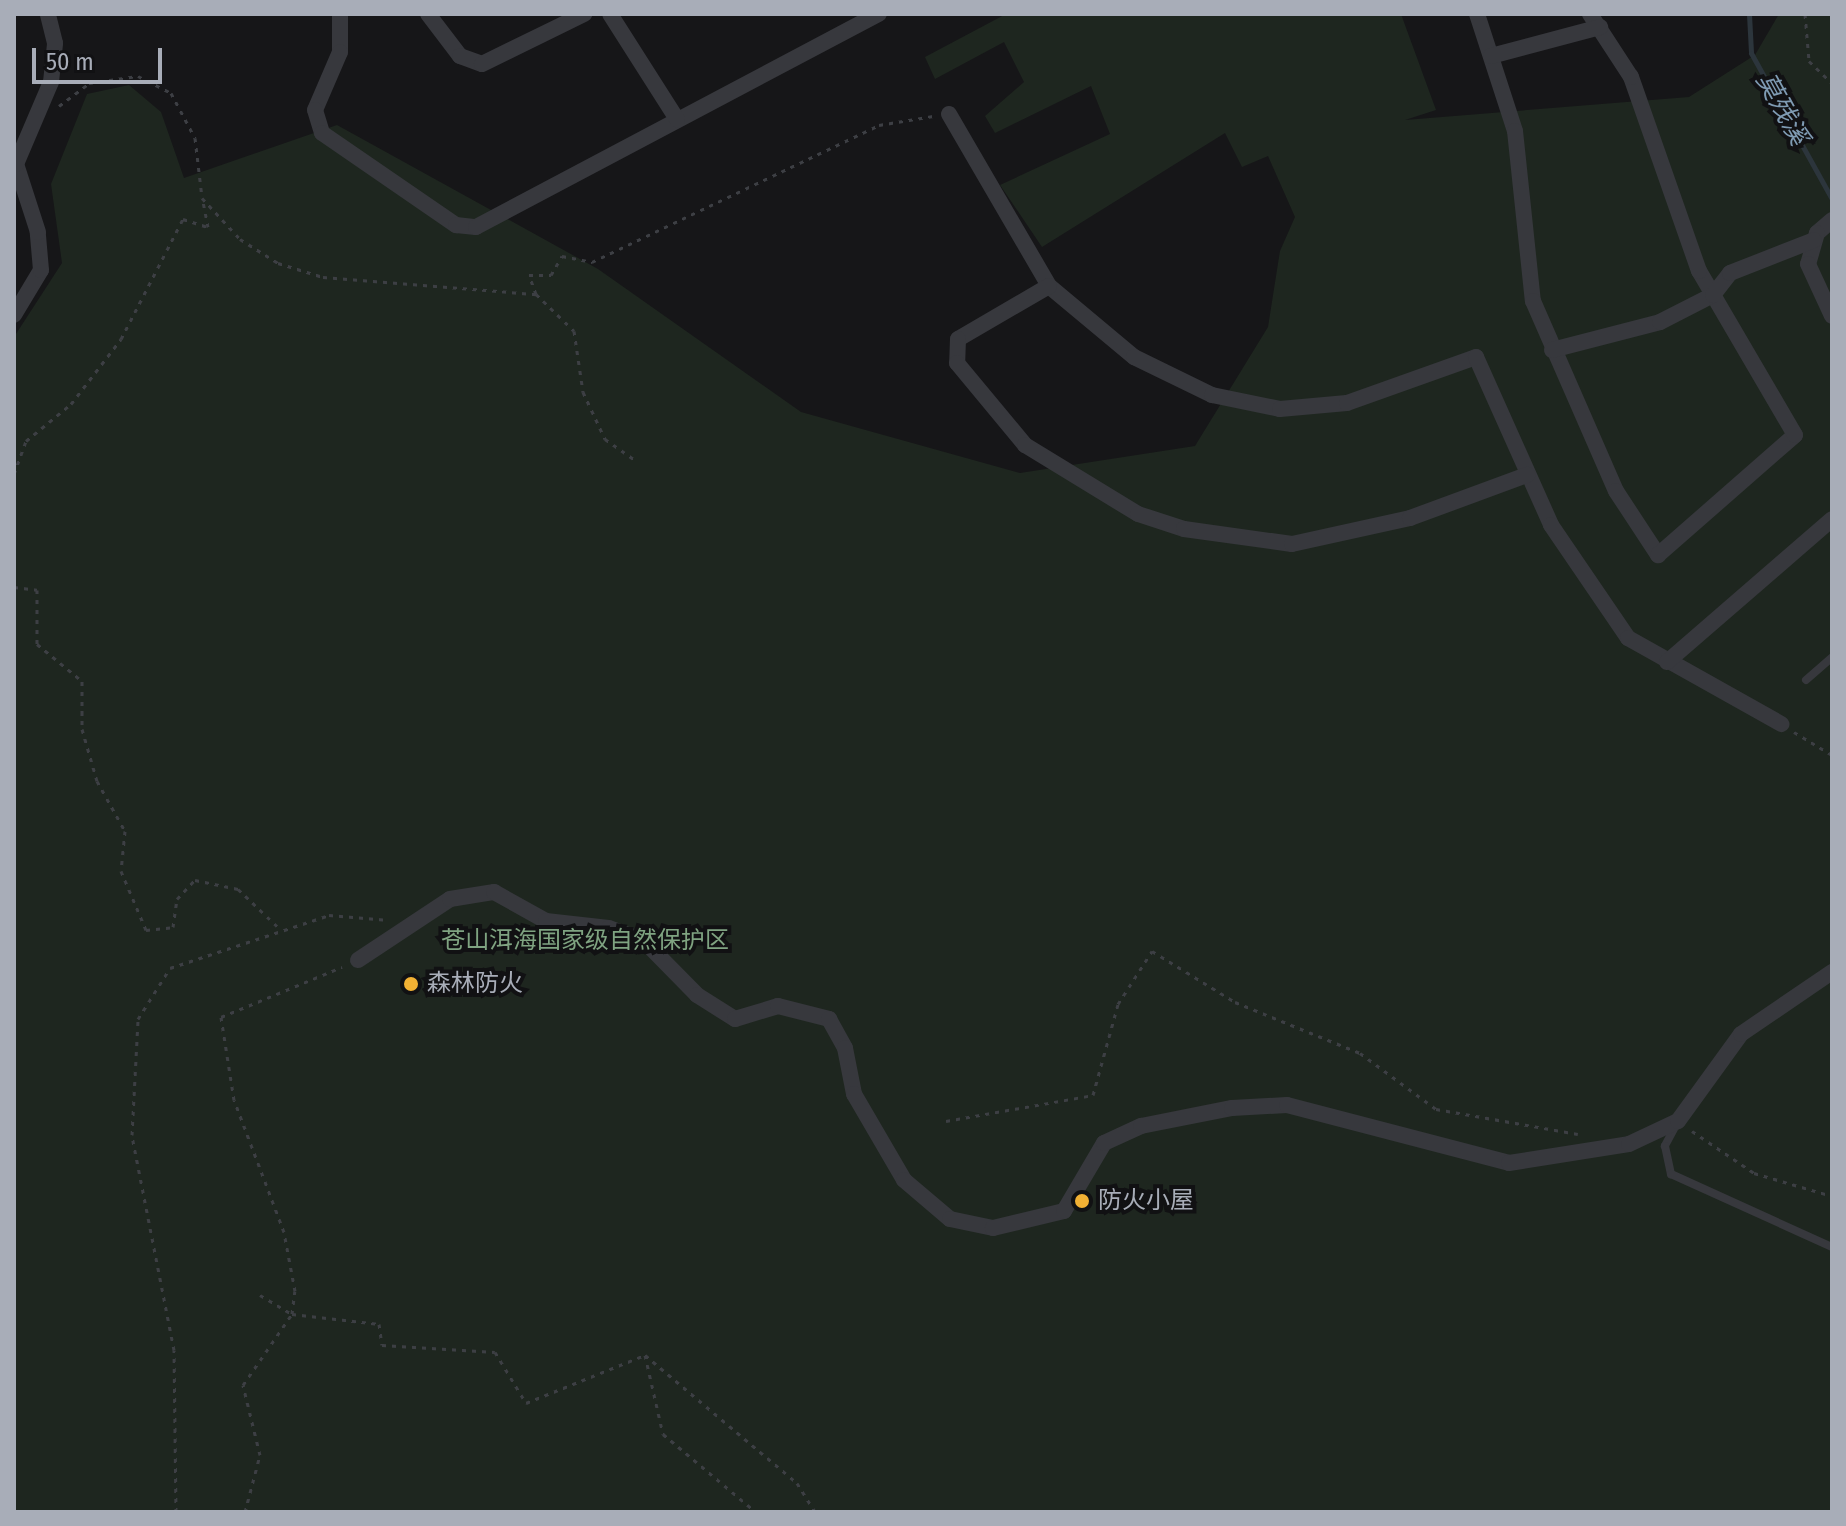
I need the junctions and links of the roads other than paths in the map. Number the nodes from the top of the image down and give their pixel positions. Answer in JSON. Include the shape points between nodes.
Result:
{"nodes":[{"id":1,"x":48,"y":14,"type":"edge"},
{"id":2,"x":340,"y":14,"type":"edge"},
{"id":3,"x":428,"y":14,"type":"edge"},
{"id":4,"x":584,"y":14,"type":"edge"},
{"id":5,"x":610,"y":14,"type":"edge"},
{"id":6,"x":879,"y":14,"type":"edge"},
{"id":7,"x":1477,"y":14,"type":"edge"},
{"id":8,"x":1595,"y":20,"type":"edge"},
{"id":9,"x":1491,"y":56,"type":"junction"},
{"id":10,"x":949,"y":114,"type":"road end"},
{"id":11,"x":677,"y":119,"type":"junction"},
{"id":12,"x":1832,"y":220,"type":"edge"},
{"id":13,"x":1816,"y":237,"type":"junction"},
{"id":14,"x":1049,"y":286,"type":"junction"},
{"id":15,"x":1713,"y":295,"type":"junction"},
{"id":16,"x":14,"y":315,"type":"edge"},
{"id":17,"x":1832,"y":316,"type":"edge"},
{"id":18,"x":1552,"y":350,"type":"junction"},
{"id":19,"x":1527,"y":475,"type":"junction"},
{"id":20,"x":1832,"y":519,"type":"edge"},
{"id":21,"x":1832,"y":657,"type":"edge"},
{"id":22,"x":1667,"y":662,"type":"junction"},
{"id":23,"x":1806,"y":680,"type":"dead end"},
{"id":24,"x":1781,"y":724,"type":"road end"},
{"id":25,"x":358,"y":960,"type":"road end"},
{"id":26,"x":1832,"y":972,"type":"edge"},
{"id":27,"x":1678,"y":1121,"type":"junction"},
{"id":28,"x":1832,"y":1247,"type":"edge"}],
"edges":[{"from":1,"to":16,"type":"street","via":[[55,43],[51,82],[16,164],[38,232],[41,270]]},
{"from":2,"to":11,"type":"street","via":[[340,52],[315,110],[322,133],[456,225],[476,227],[511,213]]},
{"from":3,"to":4,"type":"street","via":[[460,56],[482,64]]},
{"from":5,"to":11,"type":"street"},
{"from":6,"to":11,"type":"street"},
{"from":7,"to":9,"type":"street"},
{"from":8,"to":9,"type":"street"},
{"from":8,"to":15,"type":"street","via":[[1631,77]]},
{"from":9,"to":18,"type":"street","via":[[1515,131],[1533,301]]},
{"from":10,"to":14,"type":"street"},
{"from":12,"to":13,"type":"street"},
{"from":13,"to":15,"type":"street","via":[[1730,273]]},
{"from":13,"to":17,"type":"street","via":[[1810,274]]},
{"from":14,"to":19,"type":"street","via":[[1134,357],[1212,395],[1280,409],[1347,403],[1476,357]]},
{"from":14,"to":19,"type":"street","via":[[958,339],[957,363],[1025,445],[1138,514],[1184,529],[1292,544],[1410,518]]},
{"from":15,"to":18,"type":"street","via":[[1660,322]]},
{"from":15,"to":18,"type":"street","via":[[1795,435],[1658,555],[1616,491]]},
{"from":19,"to":22,"type":"street","via":[[1595,594],[1628,638]]},
{"from":20,"to":22,"type":"street"},
{"from":21,"to":23,"type":"lane"},
{"from":22,"to":24,"type":"street"},
{"from":25,"to":27,"type":"street","via":[[450,899],[494,892],[546,921],[644,941],[697,995],[735,1019],[778,1006],[829,1019],[845,1048],[854,1094],[904,1180],[950,1219],[993,1228],[1064,1211],[1104,1143],[1141,1126],[1232,1108],[1287,1105],[1509,1163],[1629,1144]]},
{"from":26,"to":27,"type":"street","via":[[1741,1034]]},
{"from":27,"to":28,"type":"lane","via":[[1665,1146],[1671,1174]]}]}
